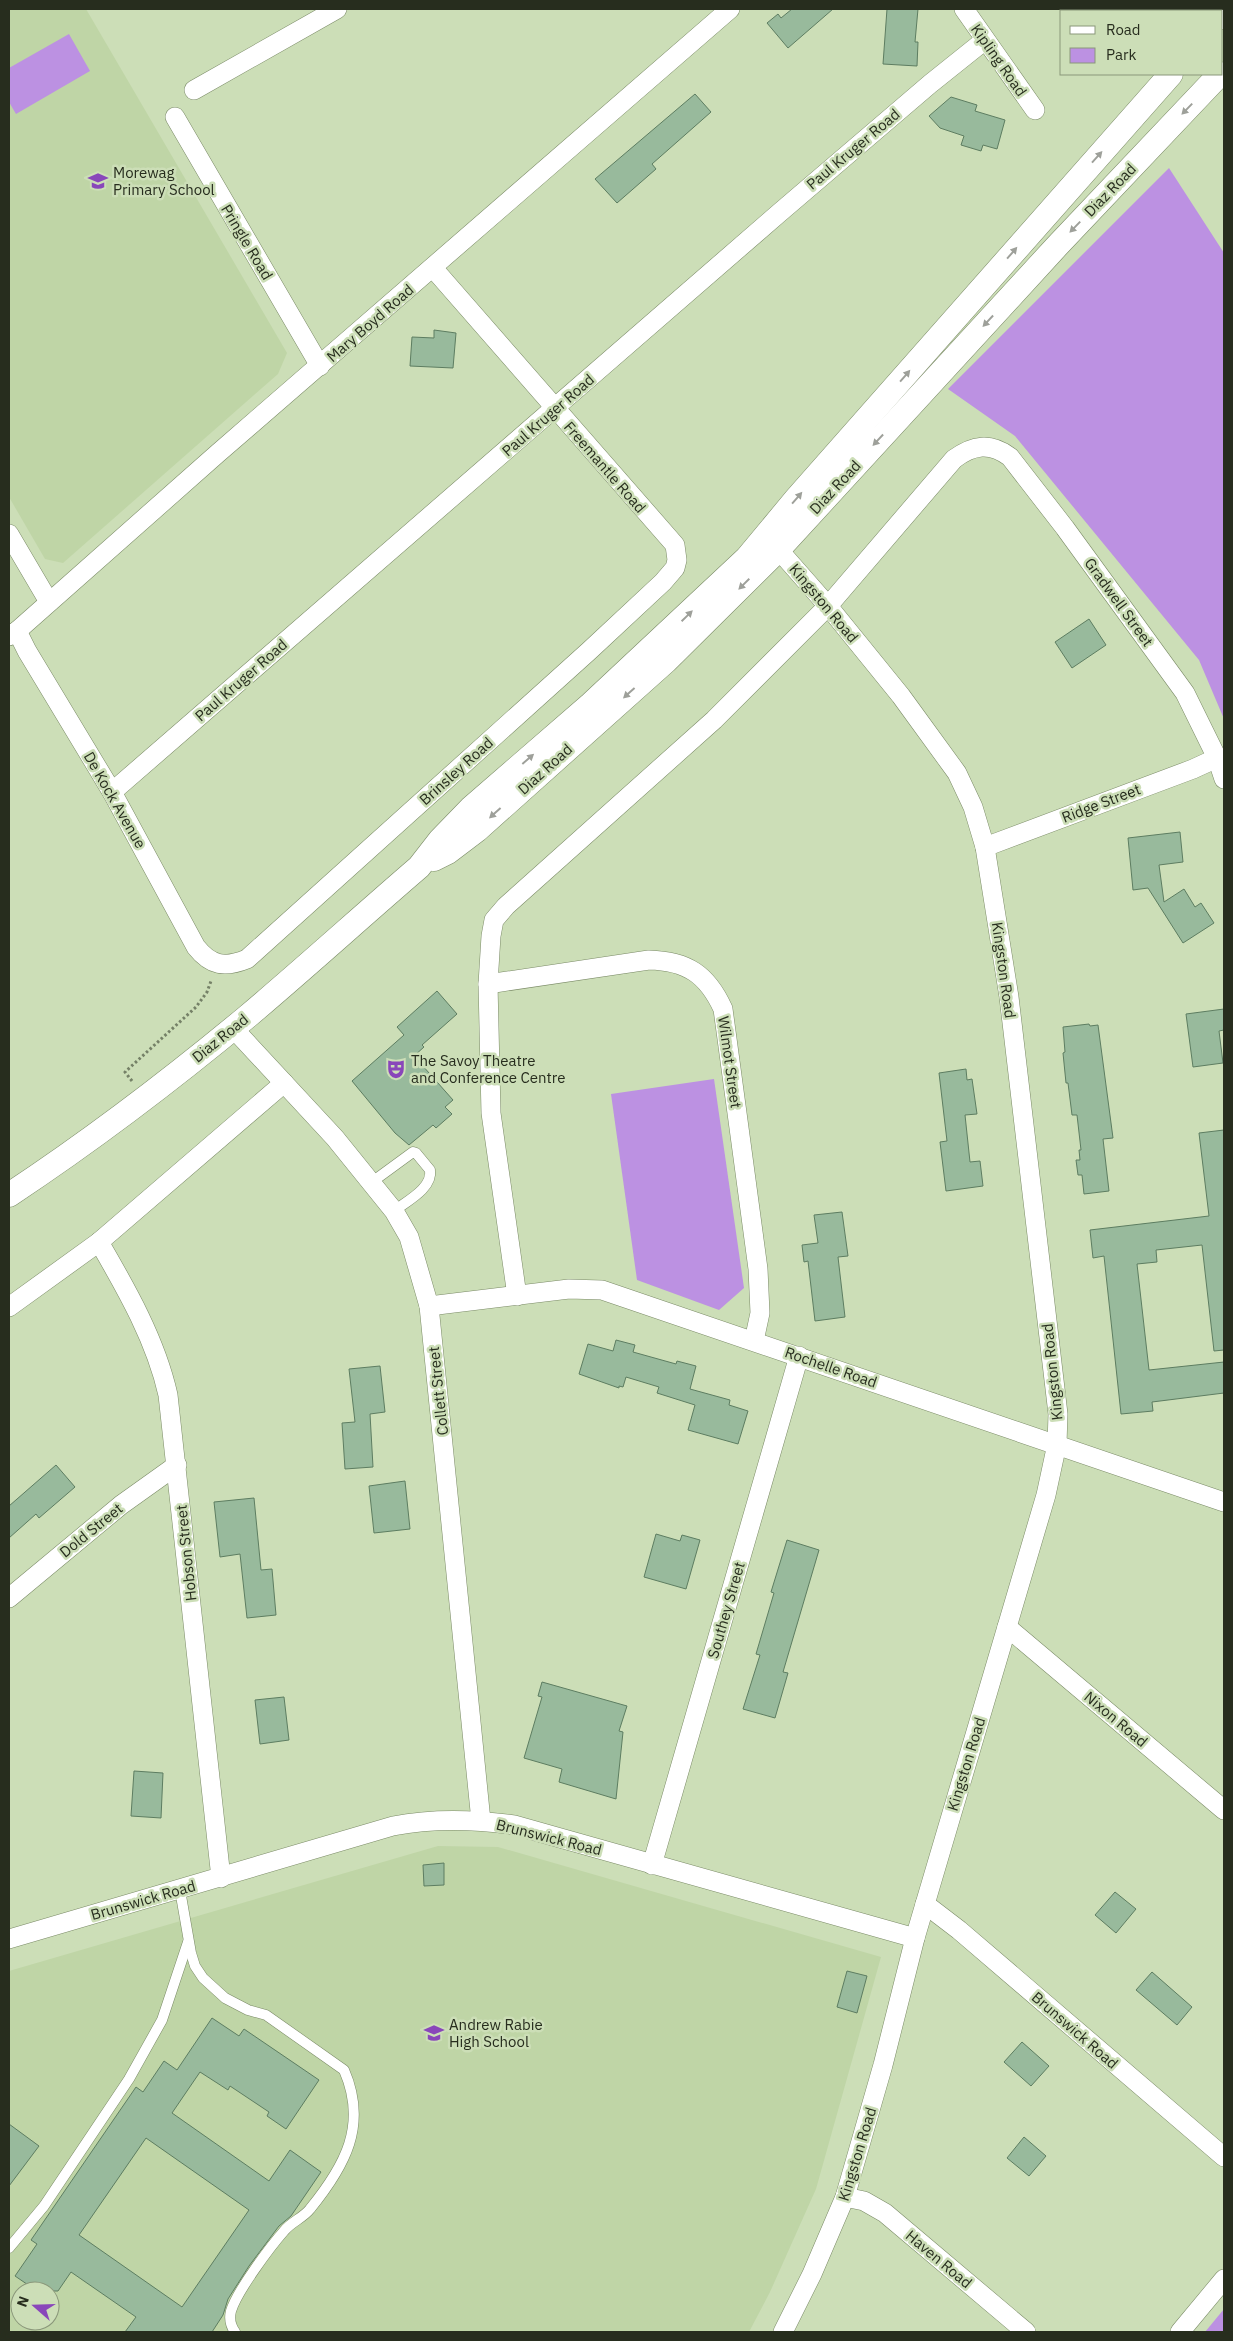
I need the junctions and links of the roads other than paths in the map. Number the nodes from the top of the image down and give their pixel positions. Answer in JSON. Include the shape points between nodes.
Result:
{"nodes":[{"id":1,"x":337,"y":9,"type":"edge"},
{"id":2,"x":730,"y":9,"type":"edge"},
{"id":3,"x":964,"y":9,"type":"edge"},
{"id":4,"x":985,"y":40,"type":"junction"},
{"id":5,"x":1170,"y":75,"type":"edge"},
{"id":6,"x":1219,"y":75,"type":"edge"},
{"id":7,"x":194,"y":90,"type":"dead end"},
{"id":8,"x":1035,"y":110,"type":"dead end"},
{"id":9,"x":175,"y":117,"type":"dead end"},
{"id":10,"x":433,"y":268,"type":"junction"},
{"id":11,"x":320,"y":366,"type":"junction"},
{"id":12,"x":554,"y":409,"type":"junction"},
{"id":13,"x":9,"y":534,"type":"edge"},
{"id":14,"x":772,"y":543,"type":"junction"},
{"id":15,"x":676,"y":553,"type":"joint"},
{"id":16,"x":49,"y":602,"type":"junction"},
{"id":17,"x":828,"y":606,"type":"junction"},
{"id":18,"x":13,"y":634,"type":"edge"},
{"id":19,"x":1217,"y":758,"type":"junction"},
{"id":20,"x":1224,"y":779,"type":"edge"},
{"id":21,"x":112,"y":792,"type":"junction"},
{"id":22,"x":986,"y":847,"type":"junction"},
{"id":23,"x":216,"y":964,"type":"joint"},
{"id":24,"x":488,"y":984,"type":"junction"},
{"id":25,"x":233,"y":1028,"type":"junction"},
{"id":26,"x":284,"y":1083,"type":"junction"},
{"id":27,"x":372,"y":1182,"type":"junction"},
{"id":28,"x":9,"y":1195,"type":"edge"},
{"id":29,"x":394,"y":1211,"type":"junction"},
{"id":30,"x":99,"y":1242,"type":"junction"},
{"id":31,"x":517,"y":1296,"type":"junction"},
{"id":32,"x":429,"y":1306,"type":"junction"},
{"id":33,"x":9,"y":1307,"type":"edge"},
{"id":34,"x":754,"y":1341,"type":"junction"},
{"id":35,"x":799,"y":1356,"type":"junction"},
{"id":36,"x":1057,"y":1444,"type":"junction"},
{"id":37,"x":177,"y":1465,"type":"junction"},
{"id":38,"x":1224,"y":1502,"type":"edge"},
{"id":39,"x":9,"y":1598,"type":"edge"},
{"id":40,"x":1007,"y":1627,"type":"junction"},
{"id":41,"x":1224,"y":1810,"type":"edge"},
{"id":42,"x":481,"y":1820,"type":"junction"},
{"id":43,"x":652,"y":1865,"type":"junction"},
{"id":44,"x":221,"y":1878,"type":"junction"},
{"id":45,"x":180,"y":1890,"type":"junction"},
{"id":46,"x":925,"y":1904,"type":"junction"},
{"id":47,"x":915,"y":1938,"type":"junction"},
{"id":48,"x":9,"y":1939,"type":"edge"},
{"id":49,"x":188,"y":1941,"type":"junction"},
{"id":50,"x":1224,"y":2157,"type":"edge"},
{"id":51,"x":845,"y":2197,"type":"junction"},
{"id":52,"x":9,"y":2248,"type":"edge"},
{"id":53,"x":1224,"y":2279,"type":"edge"},
{"id":54,"x":235,"y":2332,"type":"edge"},
{"id":55,"x":783,"y":2332,"type":"edge"},
{"id":56,"x":1026,"y":2332,"type":"edge"},
{"id":57,"x":1180,"y":2332,"type":"edge"}],
"edges":[{"from":1,"to":7,"type":"street"},
{"from":2,"to":10,"type":"street","name":"Mary Boyd Road"},
{"from":3,"to":4,"type":"street","name":"Kipling Road"},
{"from":4,"to":8,"type":"street","name":"Kipling Road"},
{"from":4,"to":12,"type":"street","name":"Paul Kruger Road","via":[[785,207]]},
{"from":14,"to":5,"type":"street","name":"Diaz Road","one_way":true,"via":[[802,492]]},
{"from":6,"to":14,"type":"street","name":"Diaz Road","one_way":true},
{"from":9,"to":11,"type":"street","name":"Pringle Road"},
{"from":10,"to":11,"type":"street","name":"Mary Boyd Road"},
{"from":10,"to":12,"type":"street","name":"Freemantle Road"},
{"from":11,"to":16,"type":"street","name":"Mary Boyd Road"},
{"from":12,"to":15,"type":"street","name":"Freemantle Road","via":[[674,545]]},
{"from":12,"to":21,"type":"street","name":"Paul Kruger Road"},
{"from":13,"to":16,"type":"street"},
{"from":14,"to":17,"type":"street","name":"Kingston Road"},
{"from":14,"to":25,"type":"street","name":"Diaz Road","via":[[666,661],[477,830],[448,852],[419,867]]},
{"from":15,"to":23,"type":"street","name":"Brinsley Road","via":[[675,568],[663,582],[247,959],[228,965]]},
{"from":16,"to":18,"type":"street","name":"Mary Boyd Road"},
{"from":17,"to":19,"type":"street","name":"Gradwell Street","via":[[954,459],[966,450],[986,446],[1003,452],[1065,528],[1185,693]]},
{"from":17,"to":22,"type":"street","name":"Kingston Road","via":[[901,696],[957,773]]},
{"from":17,"to":24,"type":"street","via":[[714,720],[499,913],[492,928]]},
{"from":18,"to":21,"type":"street","name":"De Kock Avenue","via":[[27,651]]},
{"from":19,"to":20,"type":"street","name":"Gradwell Street"},
{"from":19,"to":22,"type":"street","name":"Ridge Street"},
{"from":21,"to":23,"type":"street","name":"De Kock Avenue","via":[[196,947]]},
{"from":22,"to":36,"type":"street","name":"Kingston Road","via":[[1009,997],[1058,1414]]},
{"from":24,"to":31,"type":"street","via":[[491,1113]]},
{"from":24,"to":34,"type":"street","name":"Wilmot Street","via":[[555,972],[664,960],[688,967],[714,991],[722,1009],[758,1269],[760,1313]]},
{"from":25,"to":26,"type":"street","name":"Collett Street"},
{"from":25,"to":28,"type":"street","name":"Diaz Road","via":[[136,1106]]},
{"from":26,"to":27,"type":"street","name":"Collett Street"},
{"from":26,"to":30,"type":"street"},
{"from":27,"to":29,"type":"street","name":"Collett Street"},
{"from":27,"to":29,"type":"lane","via":[[413,1152],[430,1170],[425,1186]]},
{"from":29,"to":32,"type":"street","name":"Collett Street","via":[[416,1256]]},
{"from":30,"to":33,"type":"street"},
{"from":30,"to":37,"type":"street","name":"Hobson Street","via":[[125,1288],[162,1370]]},
{"from":31,"to":32,"type":"street","name":"Rochelle Road"},
{"from":31,"to":34,"type":"street","name":"Rochelle Road","via":[[569,1289],[602,1290]]},
{"from":32,"to":42,"type":"street","name":"Collett Street"},
{"from":34,"to":35,"type":"street","name":"Rochelle Road"},
{"from":35,"to":36,"type":"street","name":"Rochelle Road"},
{"from":35,"to":43,"type":"street","name":"Southey Street"},
{"from":36,"to":38,"type":"street","name":"Rochelle Road"},
{"from":36,"to":40,"type":"street","name":"Kingston Road","via":[[1046,1495]]},
{"from":37,"to":39,"type":"street","name":"Dold Street","via":[[121,1505]]},
{"from":37,"to":44,"type":"street","name":"Hobson Street"},
{"from":40,"to":41,"type":"street","name":"Nixon Road"},
{"from":40,"to":46,"type":"street","name":"Kingston Road"},
{"from":42,"to":43,"type":"street","name":"Brunswick Road","via":[[514,1825]]},
{"from":42,"to":44,"type":"street","name":"Brunswick Road","via":[[419,1821],[393,1826]]},
{"from":43,"to":47,"type":"street","name":"Brunswick Road"},
{"from":44,"to":45,"type":"street","name":"Brunswick Road"},
{"from":45,"to":48,"type":"street","name":"Brunswick Road"},
{"from":45,"to":49,"type":"lane"},
{"from":46,"to":47,"type":"street","name":"Kingston Road"},
{"from":46,"to":50,"type":"street","name":"Brunswick Road"},
{"from":47,"to":51,"type":"street","name":"Kingston Road"},
{"from":49,"to":52,"type":"lane","via":[[162,2020],[129,2079],[44,2206]]},
{"from":49,"to":54,"type":"lane","via":[[195,1966],[225,1998],[266,2016],[344,2070],[350,2082],[354,2108],[353,2134],[345,2159],[309,2210],[283,2232],[242,2291],[230,2315],[230,2324]]},
{"from":51,"to":55,"type":"street","name":"Kingston Road"},
{"from":51,"to":56,"type":"street","name":"Haven Road","via":[[864,2201],[884,2213]]},
{"from":53,"to":57,"type":"street"}]}
